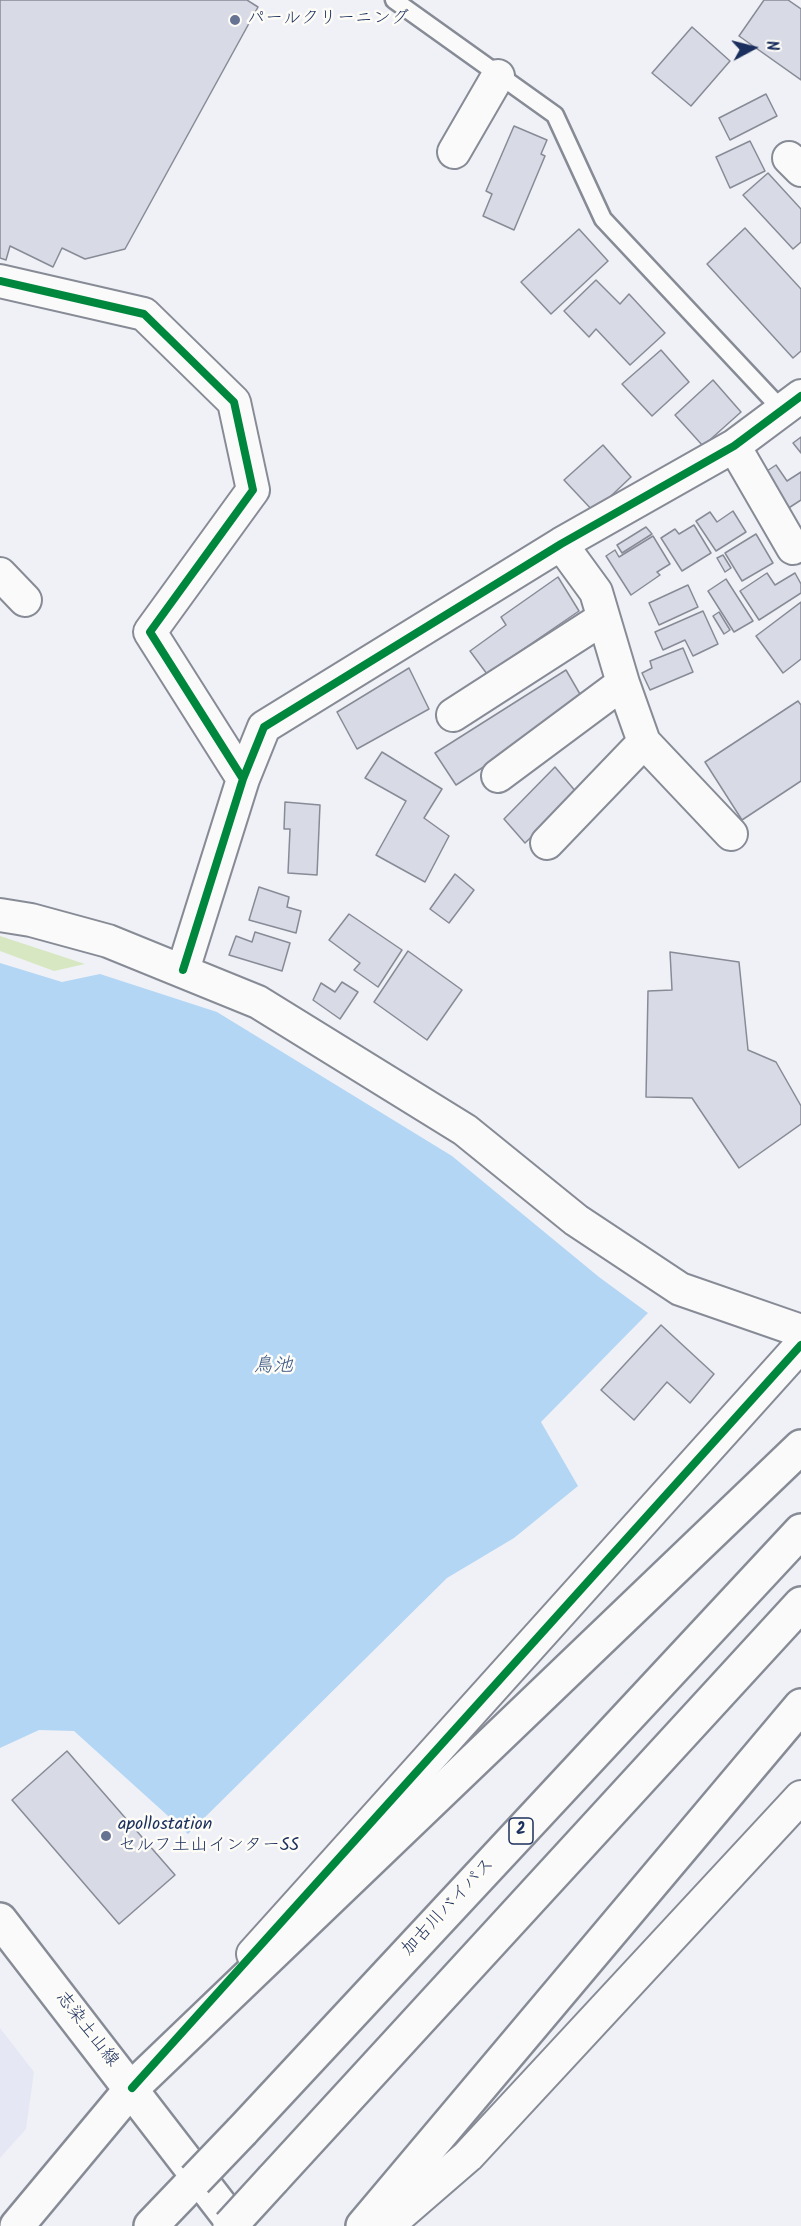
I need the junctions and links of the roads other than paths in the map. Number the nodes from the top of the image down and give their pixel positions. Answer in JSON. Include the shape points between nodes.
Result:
{"nodes":[{"id":1,"x":394,"y":0,"type":"edge"},
{"id":2,"x":498,"y":76,"type":"junction"},
{"id":3,"x":454,"y":152,"type":"dead end"},
{"id":4,"x":0,"y":281,"type":"edge"},
{"id":5,"x":792,"y":403,"type":"edge"},
{"id":6,"x":734,"y":446,"type":"junction"},
{"id":7,"x":561,"y":544,"type":"junction"},
{"id":8,"x":793,"y":548,"type":"dead end"},
{"id":9,"x":0,"y":574,"type":"edge"},
{"id":10,"x":25,"y":600,"type":"dead end"},
{"id":11,"x":602,"y":619,"type":"junction"},
{"id":12,"x":623,"y":683,"type":"junction"},
{"id":13,"x":453,"y":715,"type":"dead end"},
{"id":14,"x":644,"y":742,"type":"junction"},
{"id":15,"x":498,"y":776,"type":"dead end"},
{"id":16,"x":243,"y":779,"type":"junction"},
{"id":17,"x":731,"y":834,"type":"dead end"},
{"id":18,"x":547,"y":843,"type":"dead end"},
{"id":19,"x":0,"y":915,"type":"edge"},
{"id":20,"x":183,"y":970,"type":"junction"},
{"id":21,"x":801,"y":1330,"type":"edge"},
{"id":22,"x":801,"y":1345,"type":"edge"},
{"id":23,"x":801,"y":1448,"type":"edge"},
{"id":24,"x":801,"y":1531,"type":"edge"},
{"id":25,"x":801,"y":1604,"type":"edge"},
{"id":26,"x":801,"y":1706,"type":"edge"},
{"id":27,"x":801,"y":1797,"type":"edge"},
{"id":28,"x":0,"y":1920,"type":"edge"},
{"id":29,"x":132,"y":2088,"type":"junction"},
{"id":30,"x":155,"y":2221,"type":"edge"},
{"id":31,"x":17,"y":2226,"type":"edge"},
{"id":32,"x":230,"y":2226,"type":"edge"},
{"id":33,"x":236,"y":2226,"type":"edge"},
{"id":34,"x":363,"y":2226,"type":"edge"},
{"id":35,"x":387,"y":2226,"type":"edge"}],
"edges":[{"from":1,"to":2,"type":"lane"},
{"from":2,"to":3,"type":"street"},
{"from":2,"to":5,"type":"lane","via":[[555,115],[603,219]]},
{"from":4,"to":16,"type":"street","via":[[144,314],[234,402],[253,490],[150,632]]},
{"from":5,"to":6,"type":"street"},
{"from":6,"to":7,"type":"street"},
{"from":6,"to":8,"type":"street"},
{"from":7,"to":11,"type":"street","via":[[596,592]]},
{"from":7,"to":16,"type":"street","via":[[264,727]]},
{"from":9,"to":10,"type":"street"},
{"from":11,"to":12,"type":"street"},
{"from":11,"to":13,"type":"street"},
{"from":12,"to":14,"type":"street"},
{"from":12,"to":15,"type":"street"},
{"from":14,"to":17,"type":"street"},
{"from":14,"to":18,"type":"street"},
{"from":16,"to":20,"type":"street"},
{"from":19,"to":20,"type":"street","via":[[108,942]]},
{"from":20,"to":21,"type":"street","via":[[258,1002],[465,1130],[576,1220],[680,1289]]},
{"from":22,"to":29,"type":"street"},
{"from":23,"to":29,"type":"main road"},
{"from":24,"to":30,"type":"main road","name":"加古川バイパス","number":"2","bridge":true},
{"from":25,"to":32,"type":"main road","bridge":true},
{"from":26,"to":34,"type":"main road"},
{"from":27,"to":35,"type":"street","via":[[468,2156]]},
{"from":28,"to":29,"type":"main road","name":"志染土山線"},
{"from":29,"to":31,"type":"main road"},
{"from":29,"to":33,"type":"main road","name":"志染土山線"}]}
